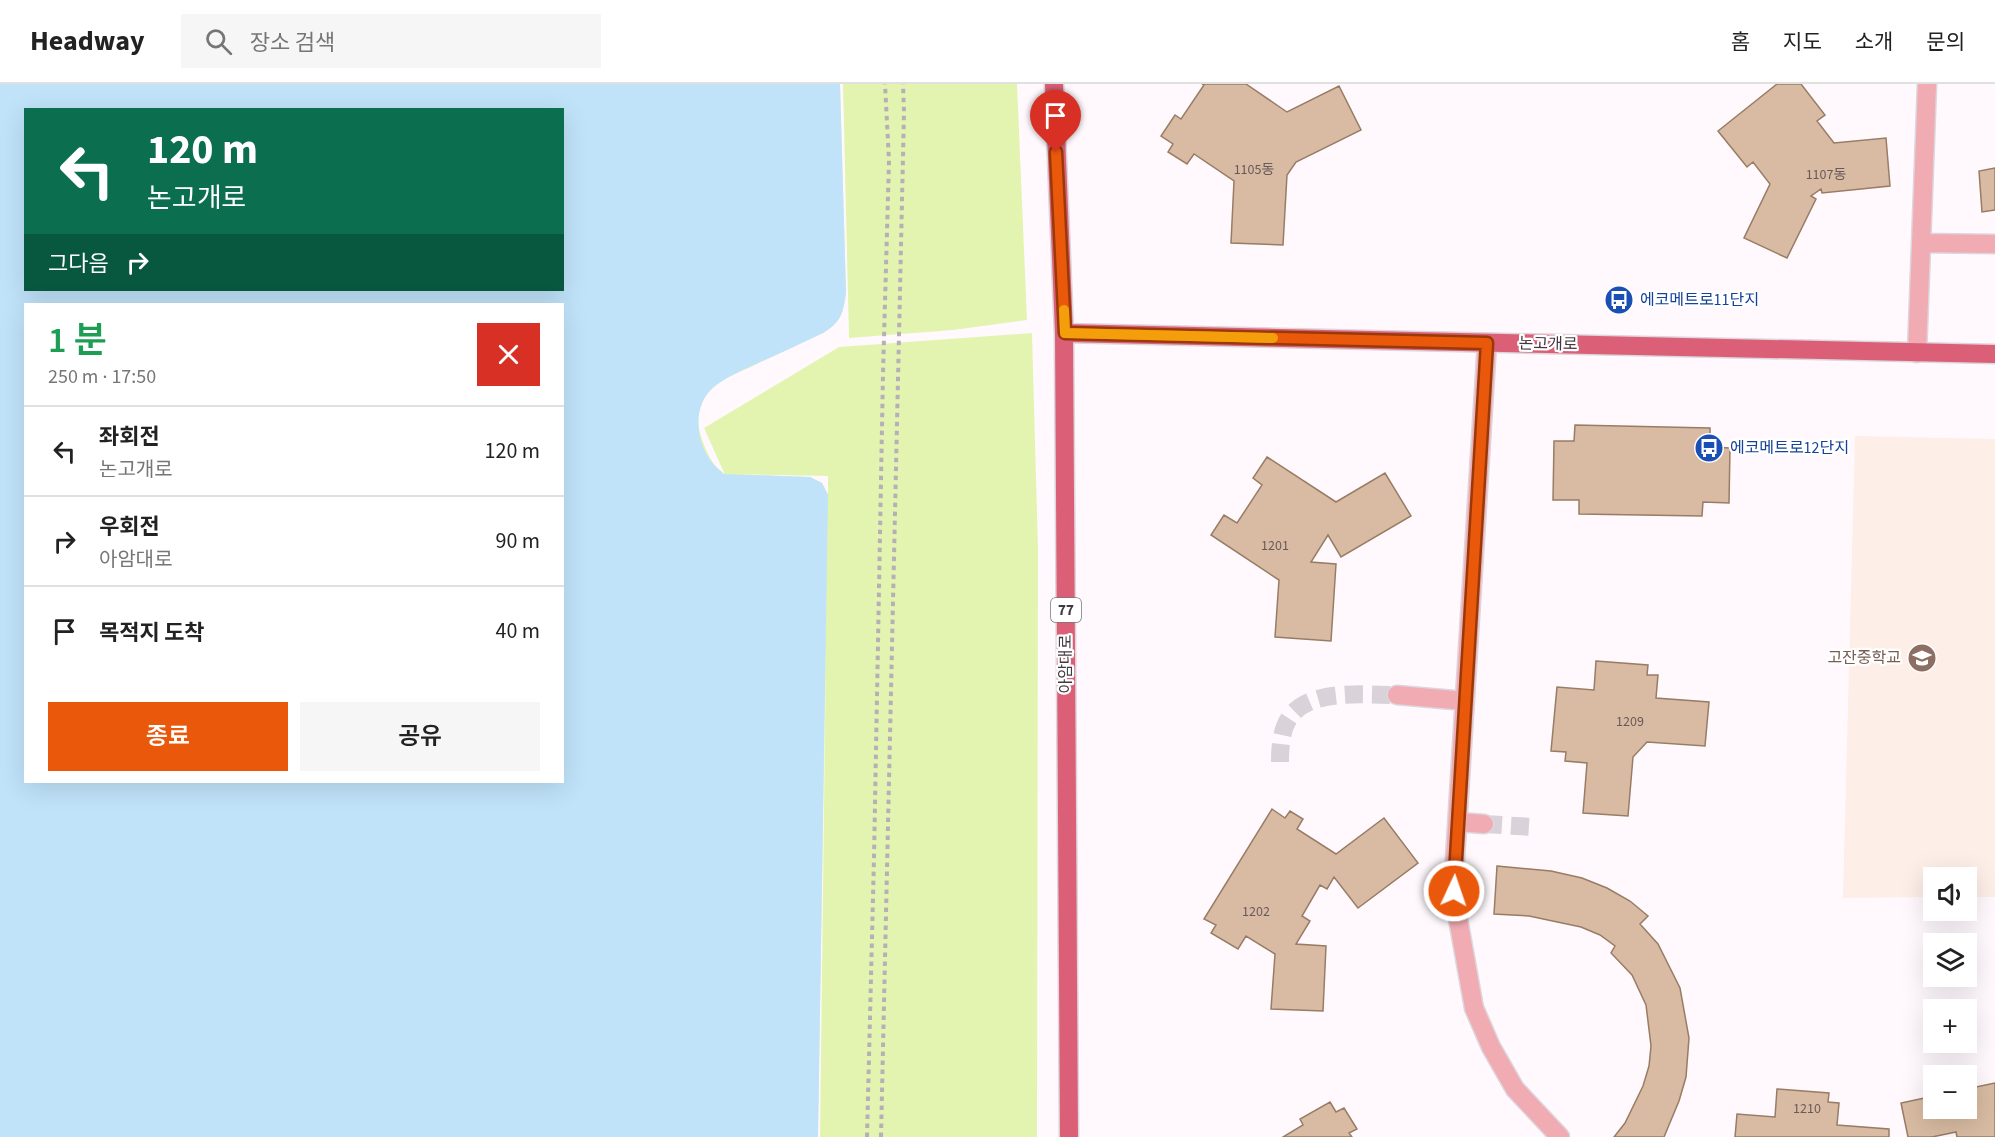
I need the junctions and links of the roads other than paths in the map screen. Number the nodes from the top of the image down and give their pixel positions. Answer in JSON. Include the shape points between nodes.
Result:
{"nodes":[{"id":1,"x":1053,"y":84,"type":"edge"},
{"id":2,"x":1927,"y":84,"type":"edge"},
{"id":3,"x":1921,"y":243,"type":"junction"},
{"id":4,"x":1995,"y":244,"type":"edge"},
{"id":5,"x":1065,"y":333,"type":"junction"},
{"id":6,"x":1487,"y":343,"type":"junction"},
{"id":7,"x":1917,"y":353,"type":"junction"},
{"id":8,"x":1995,"y":354,"type":"edge"},
{"id":9,"x":1397,"y":695,"type":"tunnel mouth"},
{"id":10,"x":1465,"y":700,"type":"junction"},
{"id":11,"x":1458,"y":822,"type":"junction"},
{"id":12,"x":1484,"y":824,"type":"tunnel mouth"},
{"id":13,"x":1069,"y":1137,"type":"edge"},
{"id":14,"x":1560,"y":1137,"type":"edge"}],
"edges":[{"from":1,"to":5,"type":"main road","name":"아암대로","number":"77"},
{"from":2,"to":3,"type":"lane"},
{"from":3,"to":4,"type":"lane"},
{"from":3,"to":7,"type":"lane"},
{"from":5,"to":6,"type":"main road","name":"논고개로"},
{"from":5,"to":13,"type":"main road","name":"아암대로","number":"77"},
{"from":6,"to":7,"type":"main road","name":"논고개로"},
{"from":6,"to":10,"type":"lane"},
{"from":7,"to":8,"type":"main road","name":"논고개로"},
{"from":9,"to":10,"type":"lane"},
{"from":10,"to":11,"type":"lane"},
{"from":11,"to":12,"type":"lane"},
{"from":11,"to":14,"type":"lane","via":[[1454,891],[1474,1008],[1515,1089]]}]}
